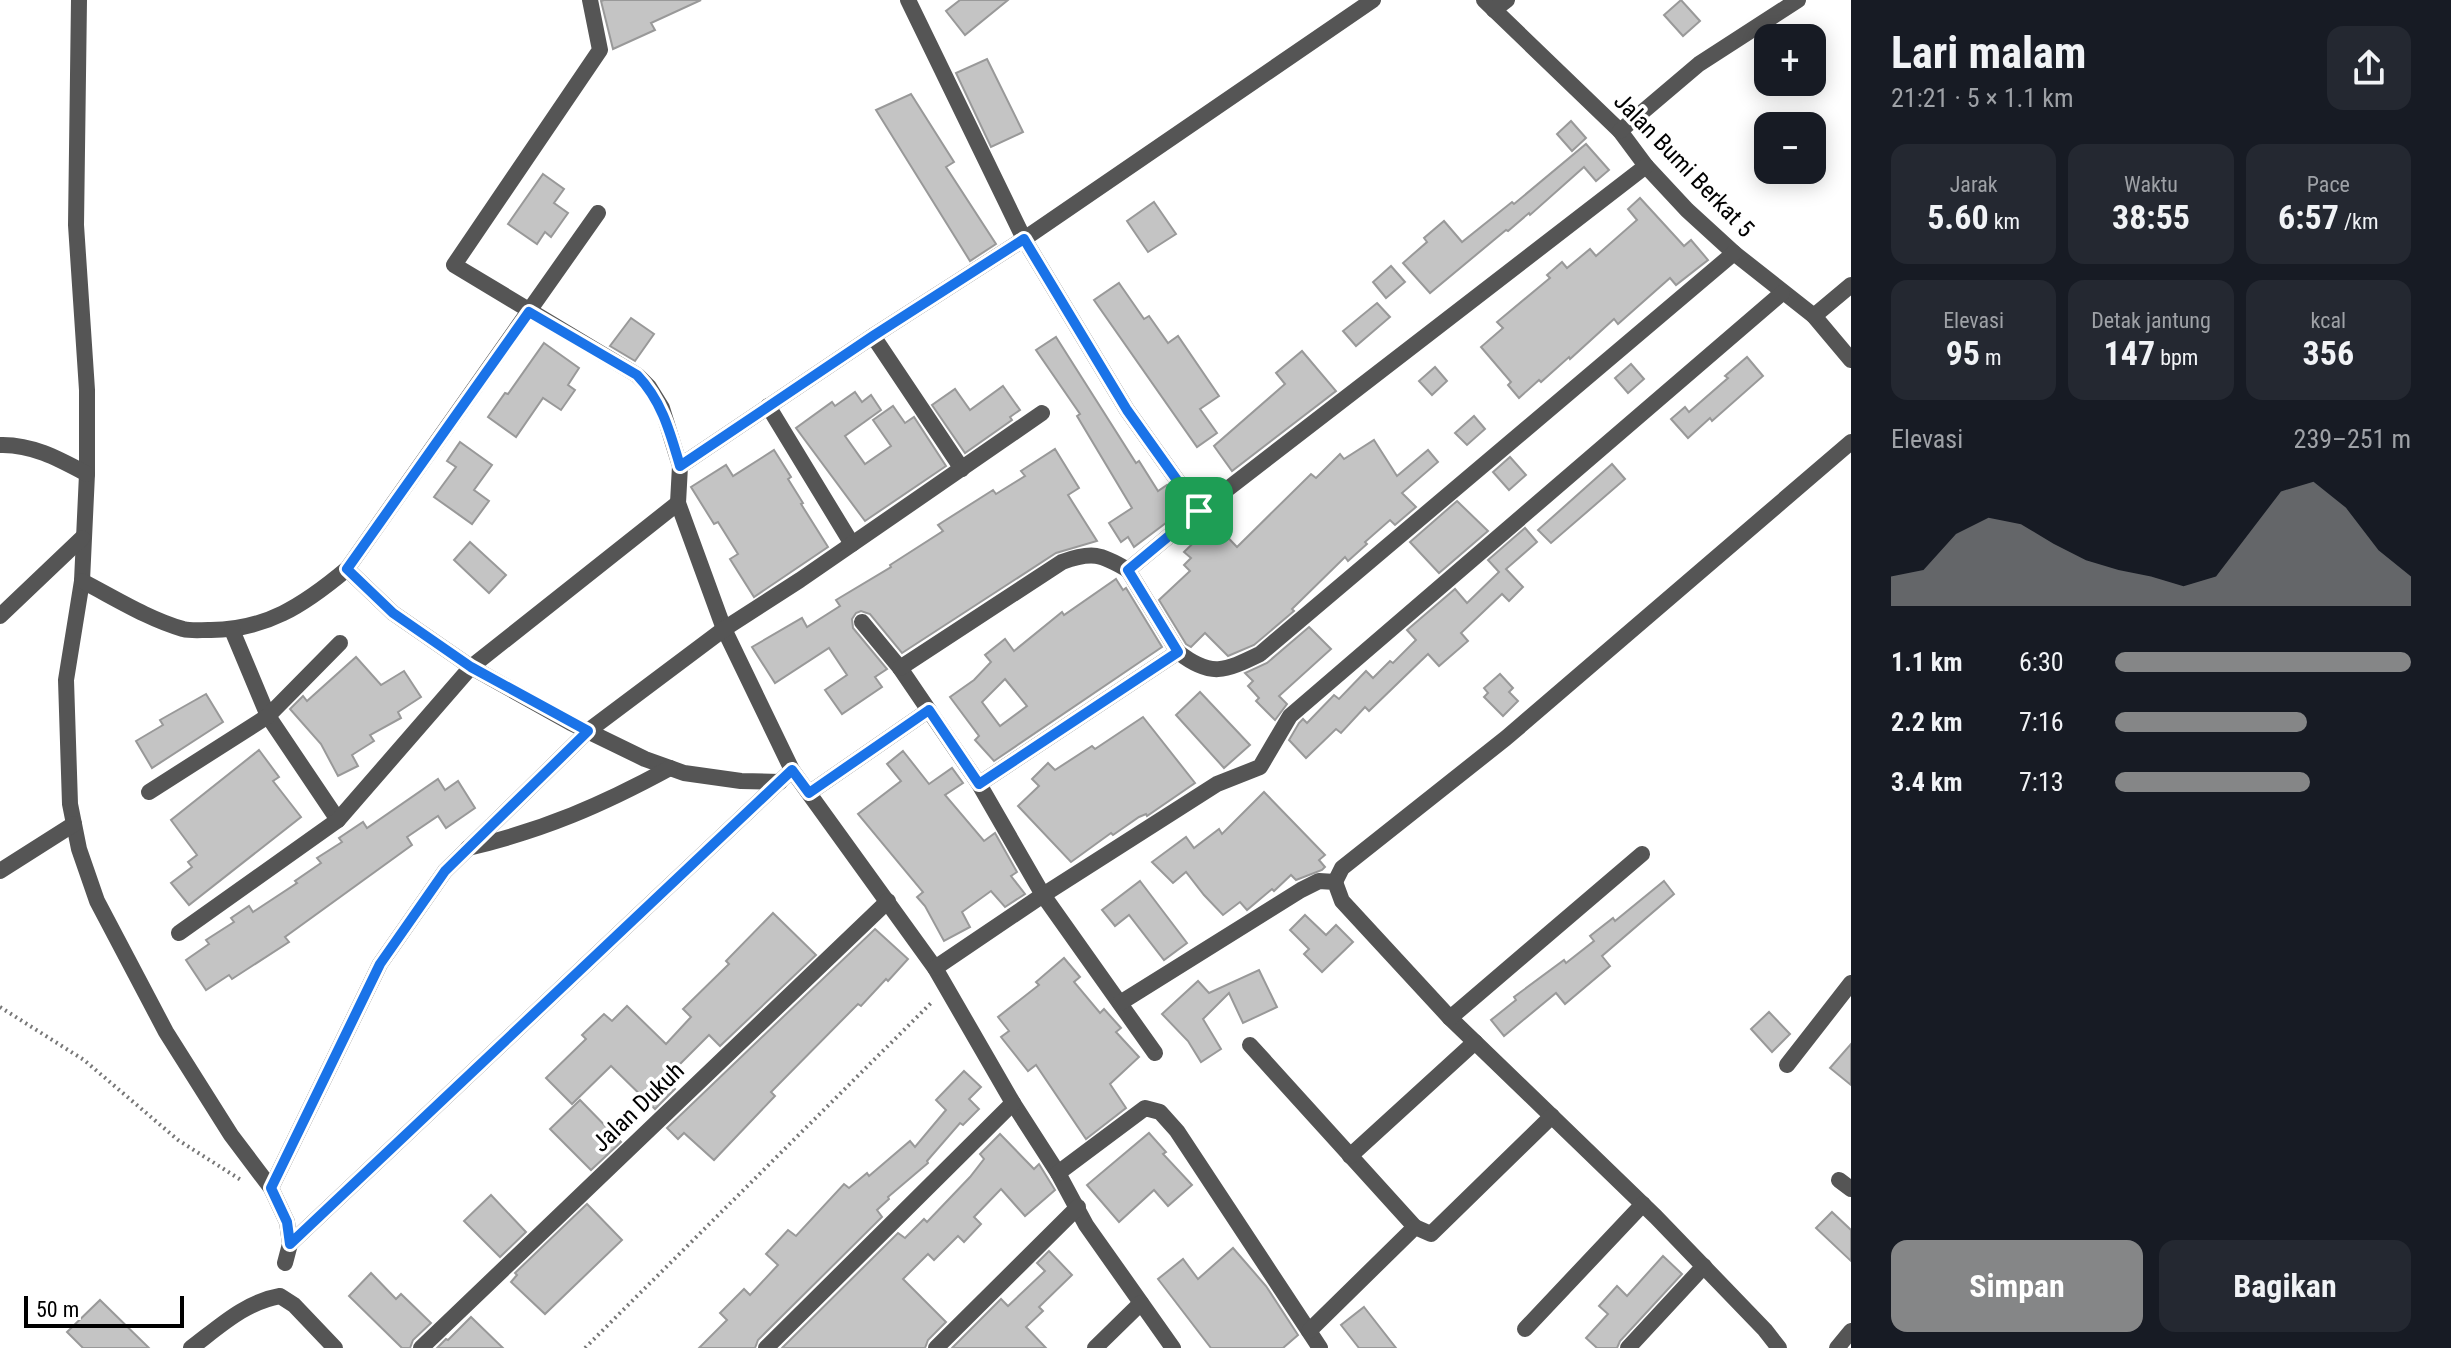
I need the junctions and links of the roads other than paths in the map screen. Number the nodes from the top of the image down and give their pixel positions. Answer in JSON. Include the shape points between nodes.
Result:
{"nodes":[{"id":1,"x":79,"y":0,"type":"edge"},
{"id":2,"x":590,"y":0,"type":"edge"},
{"id":3,"x":908,"y":0,"type":"edge"},
{"id":4,"x":1373,"y":0,"type":"edge"},
{"id":5,"x":1798,"y":0,"type":"edge"},
{"id":6,"x":1495,"y":3,"type":"edge"},
{"id":7,"x":1620,"y":131,"type":"junction"},
{"id":8,"x":1646,"y":166,"type":"junction"},
{"id":9,"x":598,"y":213,"type":"dead end"},
{"id":10,"x":1024,"y":239,"type":"junction"},
{"id":11,"x":1734,"y":253,"type":"junction"},
{"id":12,"x":1851,"y":285,"type":"edge"},
{"id":13,"x":1782,"y":293,"type":"junction"},
{"id":14,"x":529,"y":312,"type":"junction"},
{"id":15,"x":1814,"y":316,"type":"junction"},
{"id":16,"x":873,"y":336,"type":"junction"},
{"id":17,"x":1851,"y":360,"type":"edge"},
{"id":18,"x":768,"y":406,"type":"junction"},
{"id":19,"x":1042,"y":413,"type":"dead end"},
{"id":20,"x":1851,"y":442,"type":"edge"},
{"id":21,"x":0,"y":445,"type":"edge"},
{"id":22,"x":680,"y":466,"type":"junction"},
{"id":23,"x":962,"y":469,"type":"junction"},
{"id":24,"x":87,"y":474,"type":"junction"},
{"id":25,"x":678,"y":503,"type":"junction"},
{"id":26,"x":1199,"y":511,"type":"junction"},
{"id":27,"x":82,"y":538,"type":"junction"},
{"id":28,"x":852,"y":544,"type":"junction"},
{"id":29,"x":347,"y":569,"type":"junction"},
{"id":30,"x":1128,"y":570,"type":"junction"},
{"id":31,"x":82,"y":581,"type":"junction"},
{"id":32,"x":0,"y":616,"type":"edge"},
{"id":33,"x":862,"y":622,"type":"dead end"},
{"id":34,"x":724,"y":629,"type":"junction"},
{"id":35,"x":232,"y":630,"type":"junction"},
{"id":36,"x":340,"y":643,"type":"dead end"},
{"id":37,"x":1178,"y":652,"type":"junction"},
{"id":38,"x":471,"y":667,"type":"junction"},
{"id":39,"x":900,"y":668,"type":"junction"},
{"id":40,"x":929,"y":710,"type":"junction"},
{"id":41,"x":268,"y":716,"type":"junction"},
{"id":42,"x":588,"y":731,"type":"junction"},
{"id":43,"x":670,"y":768,"type":"junction"},
{"id":44,"x":786,"y":776,"type":"junction"},
{"id":45,"x":979,"y":784,"type":"junction"},
{"id":46,"x":149,"y":792,"type":"dead end"},
{"id":47,"x":809,"y":793,"type":"junction"},
{"id":48,"x":338,"y":820,"type":"junction"},
{"id":49,"x":74,"y":824,"type":"junction"},
{"id":50,"x":468,"y":848,"type":"junction"},
{"id":51,"x":1642,"y":854,"type":"dead end"},
{"id":52,"x":0,"y":871,"type":"edge"},
{"id":53,"x":1335,"y":882,"type":"junction"},
{"id":54,"x":1043,"y":895,"type":"junction"},
{"id":55,"x":888,"y":901,"type":"junction"},
{"id":56,"x":179,"y":933,"type":"dead end"},
{"id":57,"x":935,"y":968,"type":"junction"},
{"id":58,"x":1848,"y":994,"type":"edge"},
{"id":59,"x":1120,"y":1003,"type":"junction"},
{"id":60,"x":1450,"y":1018,"type":"junction"},
{"id":61,"x":1475,"y":1042,"type":"junction"},
{"id":62,"x":1250,"y":1045,"type":"dead end"},
{"id":63,"x":1155,"y":1053,"type":"dead end"},
{"id":64,"x":1787,"y":1065,"type":"dead end"},
{"id":65,"x":1013,"y":1103,"type":"junction"},
{"id":66,"x":1552,"y":1116,"type":"junction"},
{"id":67,"x":1350,"y":1156,"type":"junction"},
{"id":68,"x":1058,"y":1173,"type":"junction"},
{"id":69,"x":274,"y":1196,"type":"junction"},
{"id":70,"x":1643,"y":1204,"type":"junction"},
{"id":71,"x":1078,"y":1207,"type":"junction"},
{"id":72,"x":1415,"y":1227,"type":"junction"},
{"id":73,"x":290,"y":1244,"type":"junction"},
{"id":74,"x":285,"y":1263,"type":"dead end"},
{"id":75,"x":1704,"y":1266,"type":"junction"},
{"id":76,"x":1141,"y":1303,"type":"junction"},
{"id":77,"x":1525,"y":1329,"type":"dead end"},
{"id":78,"x":1309,"y":1331,"type":"junction"},
{"id":79,"x":1851,"y":1331,"type":"edge"},
{"id":80,"x":191,"y":1348,"type":"edge"},
{"id":81,"x":335,"y":1348,"type":"edge"},
{"id":82,"x":421,"y":1348,"type":"edge"},
{"id":83,"x":766,"y":1348,"type":"edge"},
{"id":84,"x":936,"y":1348,"type":"edge"},
{"id":85,"x":1095,"y":1348,"type":"edge"},
{"id":86,"x":1173,"y":1348,"type":"edge"},
{"id":87,"x":1320,"y":1348,"type":"edge"},
{"id":88,"x":1628,"y":1348,"type":"edge"},
{"id":89,"x":1779,"y":1348,"type":"edge"},
{"id":90,"x":1837,"y":1348,"type":"edge"}],
"edges":[{"from":1,"to":24,"type":"street","via":[[76,225]]},
{"from":2,"to":14,"type":"street","via":[[600,50],[454,265]]},
{"from":3,"to":10,"type":"street"},
{"from":4,"to":10,"type":"street"},
{"from":5,"to":7,"type":"street","via":[[1699,64]]},
{"from":6,"to":7,"type":"street","name":"Jalan Bumi Berkat 5"},
{"from":7,"to":8,"type":"street","name":"Jalan Bumi Berkat 5"},
{"from":8,"to":11,"type":"street","name":"Jalan Bumi Berkat 5"},
{"from":8,"to":26,"type":"street"},
{"from":9,"to":14,"type":"street"},
{"from":10,"to":16,"type":"street"},
{"from":10,"to":26,"type":"street","via":[[1127,410]]},
{"from":11,"to":13,"type":"street","name":"Jalan Bumi Berkat 5"},
{"from":11,"to":37,"type":"street","via":[[1260,654],[1228,669],[1196,667]]},
{"from":12,"to":15,"type":"street"},
{"from":13,"to":15,"type":"street","name":"Jalan Bumi Berkat 5"},
{"from":13,"to":54,"type":"street","via":[[1290,716],[1260,767],[1217,784]]},
{"from":14,"to":22,"type":"street","via":[[649,387],[662,408]]},
{"from":14,"to":29,"type":"street"},
{"from":15,"to":17,"type":"street","name":"Jalan Bumi Berkat 5"},
{"from":16,"to":18,"type":"street"},
{"from":16,"to":23,"type":"street"},
{"from":18,"to":22,"type":"street"},
{"from":18,"to":28,"type":"street"},
{"from":19,"to":23,"type":"street"},
{"from":20,"to":53,"type":"street","via":[[1506,738],[1342,868]]},
{"from":21,"to":24,"type":"street","via":[[22,445]]},
{"from":22,"to":25,"type":"street"},
{"from":23,"to":28,"type":"street"},
{"from":24,"to":27,"type":"street"},
{"from":25,"to":34,"type":"street"},
{"from":25,"to":38,"type":"street"},
{"from":26,"to":30,"type":"street"},
{"from":27,"to":31,"type":"street"},
{"from":27,"to":32,"type":"street"},
{"from":28,"to":34,"type":"street"},
{"from":29,"to":35,"type":"street","via":[[299,605],[264,623]]},
{"from":29,"to":38,"type":"street","via":[[393,613]]},
{"from":30,"to":37,"type":"street"},
{"from":30,"to":39,"type":"street","via":[[1085,553],[1062,562]]},
{"from":31,"to":35,"type":"street","via":[[186,630]]},
{"from":31,"to":49,"type":"street","via":[[66,680]]},
{"from":33,"to":39,"type":"street"},
{"from":34,"to":42,"type":"street"},
{"from":34,"to":44,"type":"street"},
{"from":35,"to":41,"type":"street"},
{"from":36,"to":41,"type":"street"},
{"from":37,"to":45,"type":"street"},
{"from":38,"to":42,"type":"street"},
{"from":38,"to":48,"type":"street"},
{"from":39,"to":40,"type":"street"},
{"from":40,"to":45,"type":"street"},
{"from":40,"to":47,"type":"street"},
{"from":41,"to":46,"type":"street"},
{"from":41,"to":48,"type":"street"},
{"from":42,"to":43,"type":"street"},
{"from":42,"to":50,"type":"street"},
{"from":43,"to":44,"type":"street","via":[[741,781]]},
{"from":43,"to":50,"type":"street","via":[[567,819]]},
{"from":44,"to":47,"type":"street"},
{"from":44,"to":73,"type":"street"},
{"from":45,"to":54,"type":"street"},
{"from":47,"to":55,"type":"street"},
{"from":48,"to":56,"type":"street"},
{"from":49,"to":52,"type":"street"},
{"from":49,"to":69,"type":"street","via":[[97,901],[160,1019]]},
{"from":50,"to":69,"type":"street","via":[[445,871],[380,964]]},
{"from":51,"to":60,"type":"street"},
{"from":53,"to":59,"type":"street","via":[[1319,881],[1290,895]]},
{"from":53,"to":60,"type":"street","via":[[1342,901]]},
{"from":54,"to":57,"type":"street"},
{"from":54,"to":59,"type":"street"},
{"from":55,"to":57,"type":"street"},
{"from":55,"to":82,"type":"street","name":"Jalan Dukuh"},
{"from":57,"to":65,"type":"street"},
{"from":58,"to":64,"type":"street"},
{"from":59,"to":63,"type":"street"},
{"from":60,"to":61,"type":"street"},
{"from":61,"to":66,"type":"street"},
{"from":61,"to":67,"type":"street"},
{"from":62,"to":67,"type":"street"},
{"from":65,"to":68,"type":"street"},
{"from":65,"to":83,"type":"street"},
{"from":66,"to":70,"type":"street"},
{"from":66,"to":72,"type":"street","via":[[1431,1234]]},
{"from":67,"to":72,"type":"street"},
{"from":68,"to":71,"type":"street"},
{"from":68,"to":78,"type":"street","via":[[1145,1108],[1160,1112]]},
{"from":69,"to":73,"type":"street","via":[[287,1222]]},
{"from":70,"to":75,"type":"street"},
{"from":70,"to":77,"type":"street"},
{"from":71,"to":76,"type":"street"},
{"from":71,"to":84,"type":"street"},
{"from":72,"to":78,"type":"street"},
{"from":73,"to":74,"type":"street"},
{"from":75,"to":88,"type":"street"},
{"from":75,"to":89,"type":"street"},
{"from":76,"to":85,"type":"street"},
{"from":76,"to":86,"type":"street"},
{"from":78,"to":87,"type":"street"},
{"from":79,"to":90,"type":"street"},
{"from":80,"to":81,"type":"street","via":[[237,1312],[280,1296]]}]}
